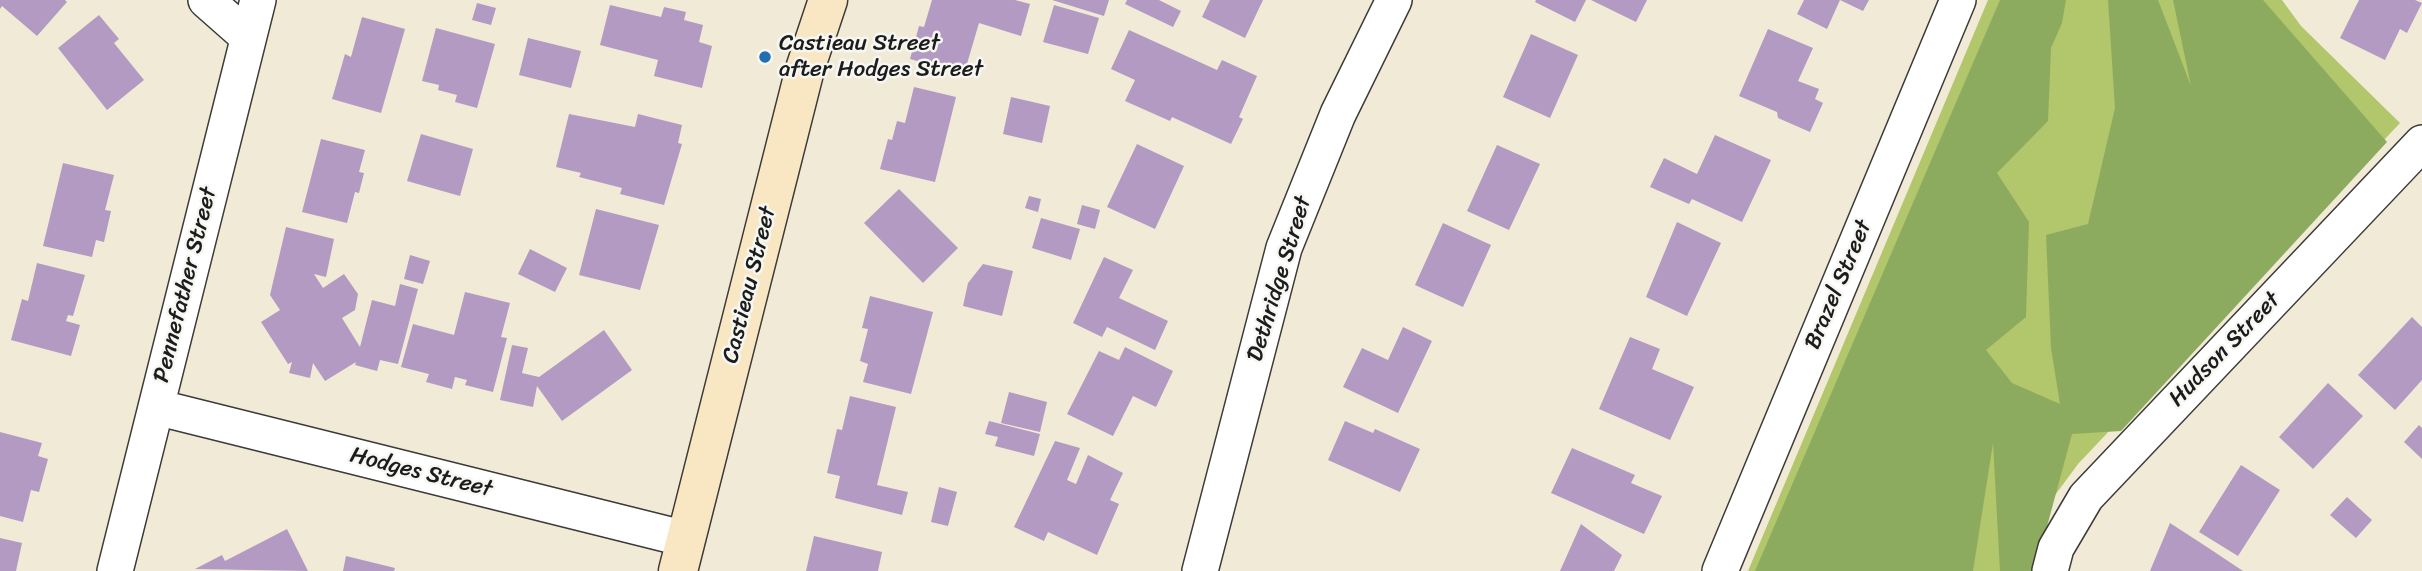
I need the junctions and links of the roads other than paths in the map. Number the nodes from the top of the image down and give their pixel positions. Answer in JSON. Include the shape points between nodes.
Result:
{"nodes":[{"id":1,"x":206,"y":0,"type":"edge"},
{"id":2,"x":258,"y":0,"type":"edge"},
{"id":3,"x":828,"y":0,"type":"edge"},
{"id":4,"x":1394,"y":0,"type":"edge"},
{"id":5,"x":1958,"y":0,"type":"edge"},
{"id":6,"x":248,"y":37,"type":"junction"},
{"id":7,"x":2422,"y":143,"type":"edge"},
{"id":8,"x":156,"y":407,"type":"junction"},
{"id":9,"x":682,"y":555,"type":"edge"},
{"id":10,"x":115,"y":571,"type":"edge"},
{"id":11,"x":1200,"y":571,"type":"edge"},
{"id":12,"x":1720,"y":571,"type":"edge"},
{"id":13,"x":2050,"y":571,"type":"edge"}],
"edges":[{"from":1,"to":6,"type":"street"},
{"from":2,"to":6,"type":"street","name":"Pennefather Street"},
{"from":3,"to":9,"type":"street","name":"Castieau Street","via":[[805,69]]},
{"from":4,"to":11,"type":"street","name":"Dethridge Street","via":[[1338,114],[1284,248]]},
{"from":5,"to":12,"type":"street","name":"Brazel Street"},
{"from":6,"to":8,"type":"street","name":"Pennefather Street"},
{"from":7,"to":13,"type":"street","name":"Hudson Street","via":[[2086,497],[2056,548]]},
{"from":8,"to":9,"type":"street","name":"Hodges Street"},
{"from":8,"to":10,"type":"street","name":"Pennefather Street"}]}
